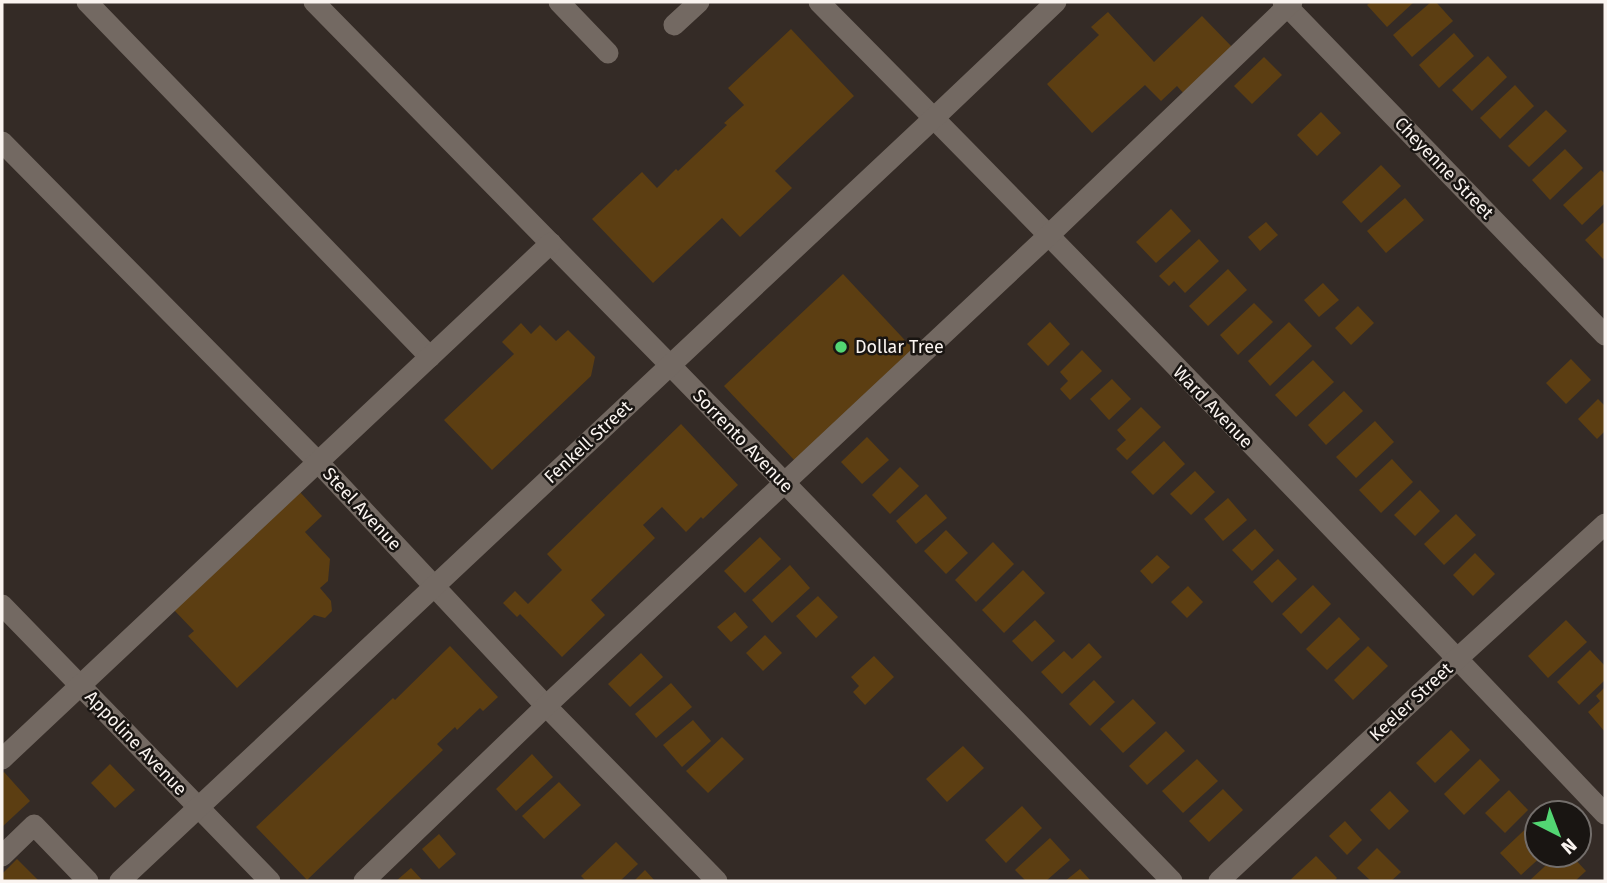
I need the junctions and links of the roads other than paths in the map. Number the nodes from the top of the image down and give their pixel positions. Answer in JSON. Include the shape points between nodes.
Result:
{"nodes":[{"id":1,"x":87,"y":2,"type":"edge"},
{"id":2,"x":314,"y":2,"type":"edge"},
{"id":3,"x":559,"y":2,"type":"edge"},
{"id":4,"x":699,"y":2,"type":"edge"},
{"id":5,"x":819,"y":2,"type":"edge"},
{"id":6,"x":1056,"y":2,"type":"edge"},
{"id":7,"x":1287,"y":3,"type":"edge"},
{"id":8,"x":674,"y":25,"type":"dead end"},
{"id":9,"x":608,"y":53,"type":"dead end"},
{"id":10,"x":934,"y":118,"type":"junction"},
{"id":11,"x":2,"y":142,"type":"edge"},
{"id":12,"x":1048,"y":236,"type":"junction"},
{"id":13,"x":551,"y":243,"type":"junction"},
{"id":14,"x":1605,"y":335,"type":"edge"},
{"id":15,"x":430,"y":357,"type":"junction"},
{"id":16,"x":670,"y":365,"type":"junction"},
{"id":17,"x":318,"y":462,"type":"junction"},
{"id":18,"x":784,"y":484,"type":"junction"},
{"id":19,"x":1605,"y":524,"type":"edge"},
{"id":20,"x":434,"y":587,"type":"junction"},
{"id":21,"x":2,"y":605,"type":"edge"},
{"id":22,"x":1457,"y":659,"type":"junction"},
{"id":23,"x":80,"y":686,"type":"junction"},
{"id":24,"x":546,"y":706,"type":"junction"},
{"id":25,"x":2,"y":759,"type":"edge"},
{"id":26,"x":198,"y":808,"type":"junction"},
{"id":27,"x":1605,"y":814,"type":"edge"},
{"id":28,"x":2,"y":856,"type":"edge"},
{"id":29,"x":88,"y":881,"type":"edge"},
{"id":30,"x":120,"y":881,"type":"edge"},
{"id":31,"x":270,"y":881,"type":"edge"},
{"id":32,"x":364,"y":881,"type":"edge"},
{"id":33,"x":717,"y":881,"type":"edge"},
{"id":34,"x":1172,"y":881,"type":"edge"},
{"id":35,"x":1219,"y":881,"type":"edge"}],
"edges":[{"from":1,"to":15,"type":"street"},
{"from":2,"to":13,"type":"street","name":"Sorrento Avenue"},
{"from":3,"to":9,"type":"street"},
{"from":4,"to":8,"type":"street"},
{"from":5,"to":10,"type":"street","name":"Ward Avenue"},
{"from":6,"to":10,"type":"street","name":"Fenkell Street"},
{"from":7,"to":12,"type":"street"},
{"from":7,"to":14,"type":"street","name":"Cheyenne Street"},
{"from":10,"to":12,"type":"street","name":"Ward Avenue"},
{"from":10,"to":16,"type":"street","name":"Fenkell Street"},
{"from":11,"to":17,"type":"street","name":"Steel Avenue"},
{"from":12,"to":18,"type":"street"},
{"from":12,"to":22,"type":"street","name":"Ward Avenue"},
{"from":13,"to":15,"type":"street"},
{"from":13,"to":16,"type":"street","name":"Sorrento Avenue"},
{"from":15,"to":17,"type":"street"},
{"from":16,"to":18,"type":"street","name":"Sorrento Avenue"},
{"from":16,"to":20,"type":"street","name":"Fenkell Street"},
{"from":17,"to":20,"type":"street","name":"Steel Avenue"},
{"from":17,"to":23,"type":"street"},
{"from":18,"to":24,"type":"street"},
{"from":18,"to":34,"type":"street","name":"Sorrento Avenue"},
{"from":19,"to":22,"type":"street","name":"Keeler Street"},
{"from":20,"to":24,"type":"street","name":"Steel Avenue"},
{"from":20,"to":26,"type":"street","name":"Fenkell Street"},
{"from":21,"to":23,"type":"street","name":"Appoline Avenue"},
{"from":22,"to":27,"type":"street","name":"Ward Avenue"},
{"from":22,"to":35,"type":"street","name":"Keeler Street"},
{"from":23,"to":25,"type":"street"},
{"from":23,"to":26,"type":"street","name":"Appoline Avenue"},
{"from":24,"to":32,"type":"street"},
{"from":24,"to":33,"type":"street","name":"Steel Avenue"},
{"from":26,"to":30,"type":"street","name":"Fenkell Street"},
{"from":26,"to":31,"type":"street","name":"Appoline Avenue"},
{"from":28,"to":29,"type":"street","via":[[34,825]]}]}
